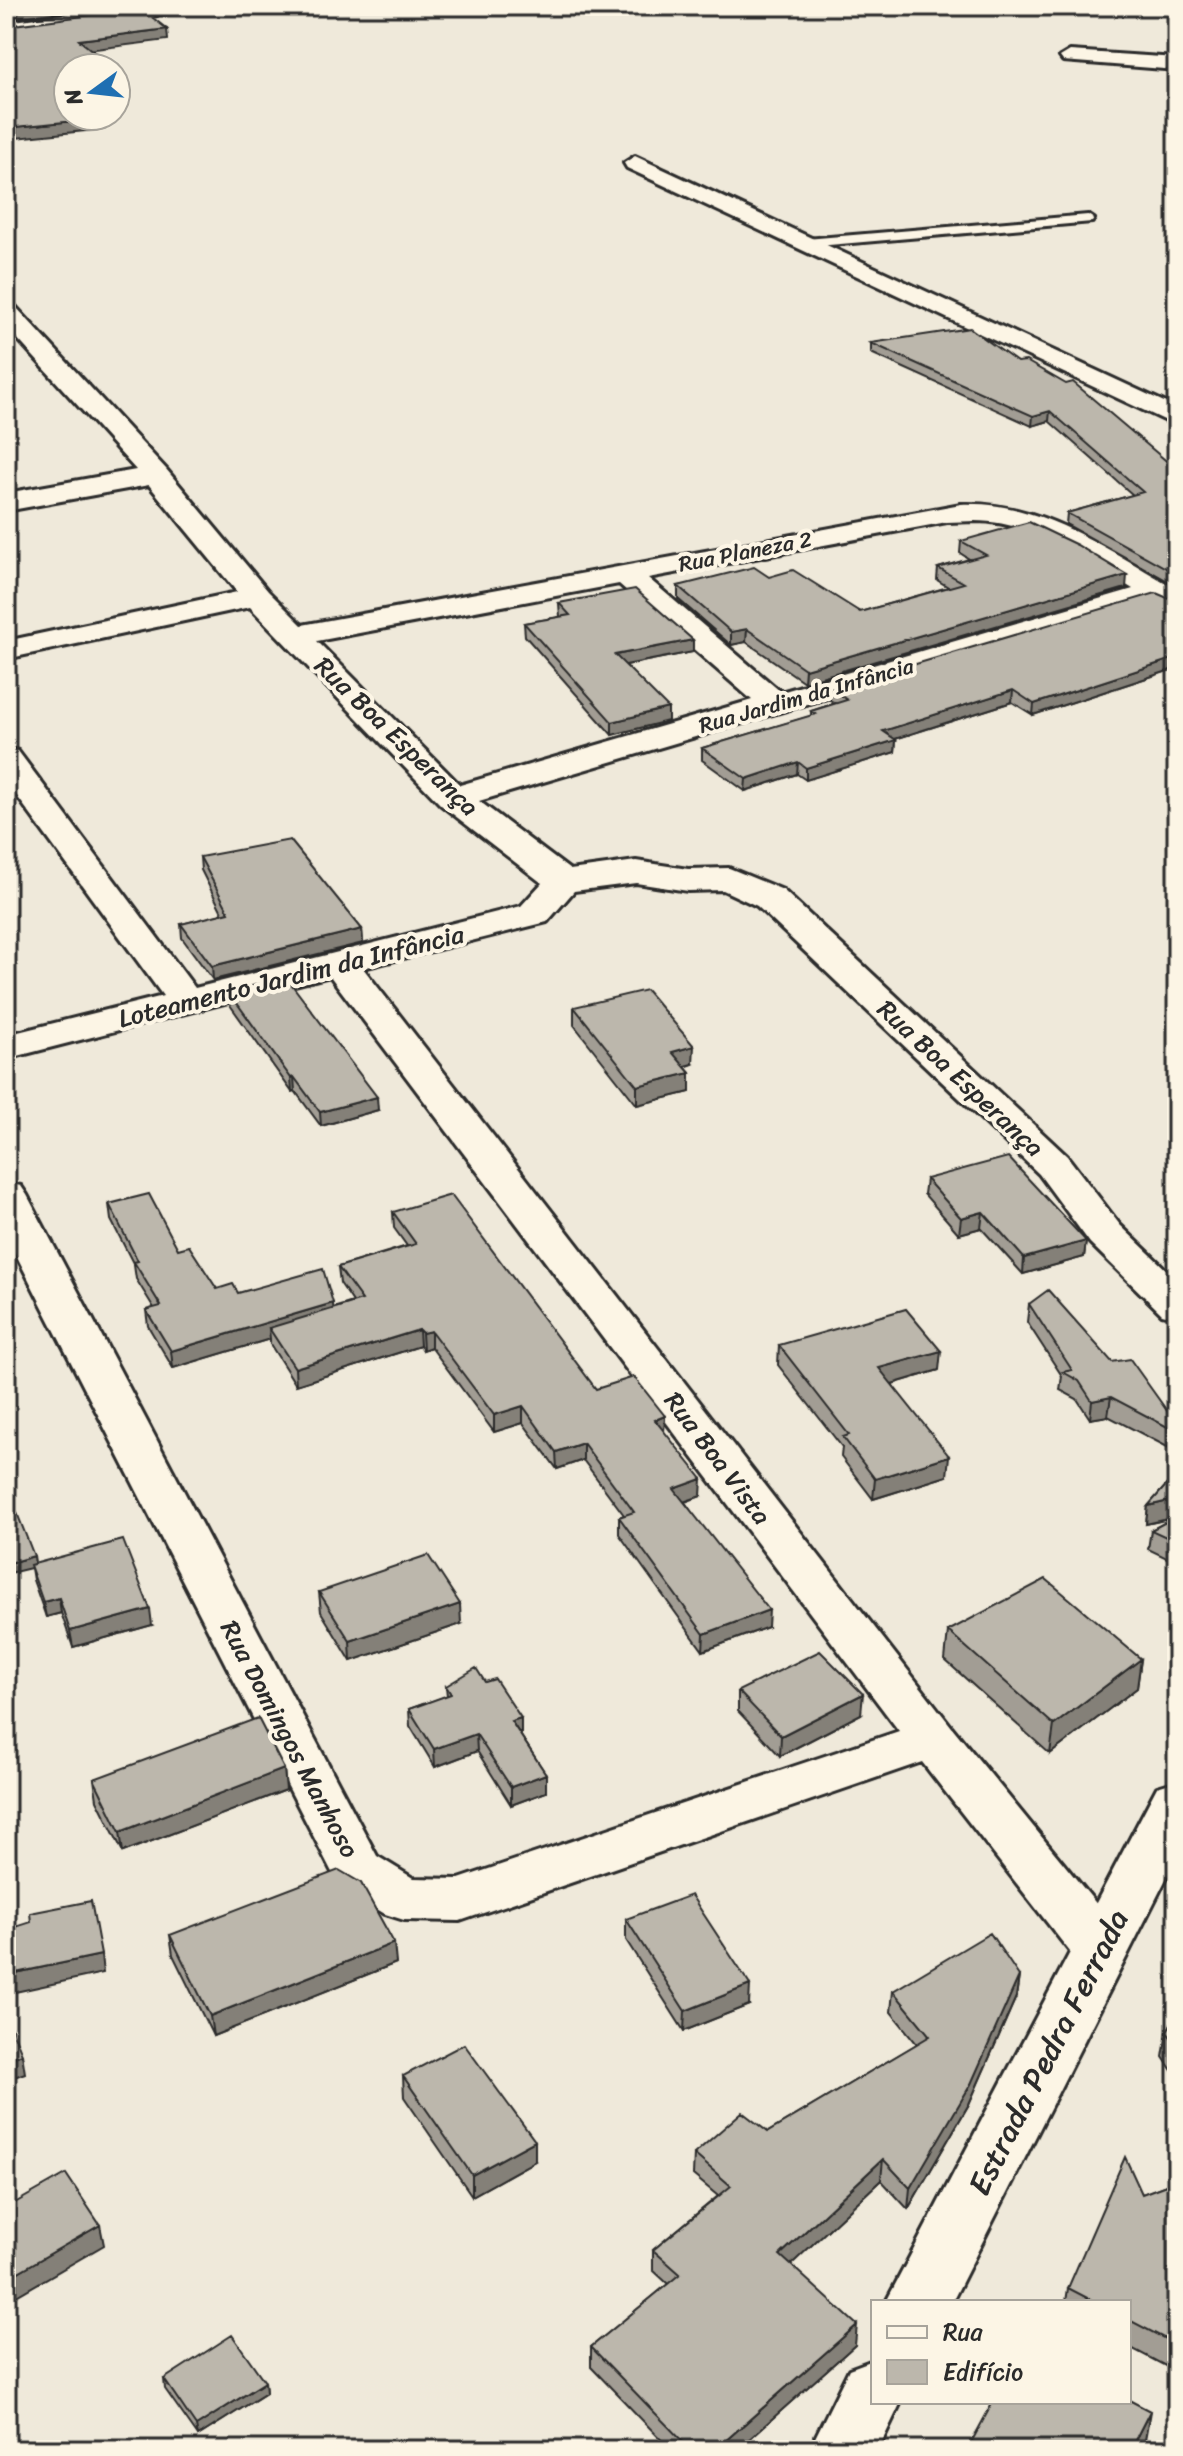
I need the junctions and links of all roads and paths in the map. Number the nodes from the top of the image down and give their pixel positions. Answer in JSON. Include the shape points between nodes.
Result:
{"nodes":[{"id":1,"x":175,"y":6,"type":"edge"},
{"id":2,"x":6,"y":28,"type":"edge"},
{"id":3,"x":1070,"y":57,"type":"dead end"},
{"id":4,"x":1177,"y":64,"type":"edge"},
{"id":5,"x":635,"y":163,"type":"dead end"},
{"id":6,"x":1088,"y":219,"type":"dead end"},
{"id":7,"x":806,"y":243,"type":"junction"},
{"id":8,"x":6,"y":311,"type":"edge"},
{"id":9,"x":1177,"y":418,"type":"edge"},
{"id":10,"x":156,"y":475,"type":"junction"},
{"id":11,"x":6,"y":502,"type":"edge"},
{"id":12,"x":625,"y":574,"type":"junction"},
{"id":13,"x":1168,"y":596,"type":"edge"},
{"id":14,"x":257,"y":597,"type":"junction"},
{"id":15,"x":295,"y":636,"type":"junction"},
{"id":16,"x":6,"y":650,"type":"edge"},
{"id":17,"x":777,"y":705,"type":"junction"},
{"id":18,"x":6,"y":758,"type":"edge"},
{"id":19,"x":453,"y":798,"type":"junction"},
{"id":20,"x":563,"y":882,"type":"junction"},
{"id":21,"x":340,"y":964,"type":"junction"},
{"id":22,"x":187,"y":1003,"type":"junction"},
{"id":23,"x":6,"y":1047,"type":"edge"},
{"id":24,"x":6,"y":1195,"type":"edge"},
{"id":25,"x":1177,"y":1304,"type":"edge"},
{"id":26,"x":933,"y":1739,"type":"junction"},
{"id":27,"x":1177,"y":1802,"type":"edge"},
{"id":28,"x":1101,"y":1950,"type":"junction"},
{"id":29,"x":920,"y":2300,"type":"edge"},
{"id":30,"x":871,"y":2395,"type":"edge"},
{"id":31,"x":843,"y":2450,"type":"edge"}],
"edges":[{"from":1,"to":2,"type":"street"},
{"from":3,"to":4,"type":"street"},
{"from":5,"to":7,"type":"street"},
{"from":6,"to":7,"type":"lane"},
{"from":7,"to":9,"type":"street"},
{"from":8,"to":10,"type":"street","name":"Rua Boa Esperança"},
{"from":10,"to":11,"type":"street"},
{"from":10,"to":14,"type":"street","name":"Rua Boa Esperança"},
{"from":12,"to":13,"type":"street","name":"Rua Planeza 2","via":[[977,511],[1043,526]]},
{"from":12,"to":15,"type":"street","name":"Rua Planeza 2"},
{"from":12,"to":17,"type":"street"},
{"from":13,"to":17,"type":"street","name":"Rua Jardim da Infância"},
{"from":14,"to":15,"type":"street","name":"Rua Boa Esperança"},
{"from":14,"to":16,"type":"street"},
{"from":15,"to":19,"type":"street","name":"Rua Boa Esperança"},
{"from":17,"to":19,"type":"street","name":"Rua Jardim da Infância"},
{"from":18,"to":22,"type":"street"},
{"from":19,"to":20,"type":"street","name":"Rua Boa Esperança"},
{"from":20,"to":21,"type":"street","name":"Loteamento Jardim da Infância","via":[[534,914]]},
{"from":20,"to":25,"type":"street","name":"Rua Boa Esperança","via":[[636,872],[688,880],[729,879],[770,898],[1053,1165],[1105,1234]]},
{"from":21,"to":22,"type":"street","name":"Loteamento Jardim da Infância"},
{"from":21,"to":26,"type":"street","name":"Rua Boa Vista"},
{"from":22,"to":23,"type":"street","name":"Loteamento Jardim da Infância"},
{"from":24,"to":26,"type":"street","name":"Rua Domingos Manhoso","via":[[358,1871],[404,1899],[460,1900]]},
{"from":26,"to":28,"type":"street","name":"Rua Boa Vista"},
{"from":27,"to":28,"type":"street","name":"Estrada Pedra Ferrada"},
{"from":28,"to":29,"type":"street","name":"Estrada Pedra Ferrada"},
{"from":30,"to":31,"type":"street"}]}
